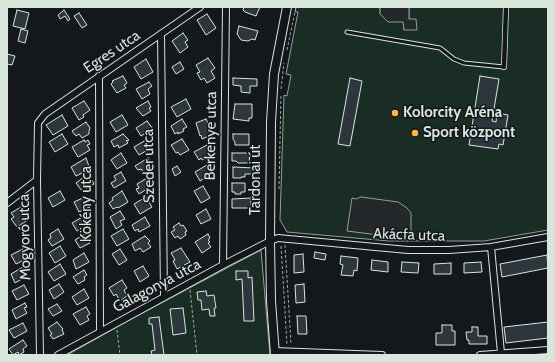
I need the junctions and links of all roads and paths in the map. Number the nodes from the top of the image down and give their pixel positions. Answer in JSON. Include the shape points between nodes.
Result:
{"nodes":[{"id":1,"x":200,"y":7,"type":"edge"},
{"id":2,"x":226,"y":7,"type":"edge"},
{"id":3,"x":287,"y":7,"type":"edge"},
{"id":4,"x":296,"y":7,"type":"edge"},
{"id":5,"x":506,"y":7,"type":"edge"},
{"id":6,"x":347,"y":32,"type":"dead end"},
{"id":7,"x":161,"y":34,"type":"junction"},
{"id":8,"x":286,"y":54,"type":"dead end"},
{"id":9,"x":285,"y":60,"type":"dead end"},
{"id":10,"x":504,"y":67,"type":"joint"},
{"id":11,"x":99,"y":76,"type":"junction"},
{"id":12,"x":40,"y":119,"type":"joint"},
{"id":13,"x":37,"y":180,"type":"junction"},
{"id":14,"x":278,"y":191,"type":"dead end"},
{"id":15,"x":7,"y":203,"type":"edge"},
{"id":16,"x":548,"y":237,"type":"edge"},
{"id":17,"x":284,"y":239,"type":"junction"},
{"id":18,"x":274,"y":240,"type":"junction"},
{"id":19,"x":491,"y":247,"type":"junction"},
{"id":20,"x":223,"y":265,"type":"junction"},
{"id":21,"x":190,"y":283,"type":"junction"},
{"id":22,"x":164,"y":297,"type":"junction"},
{"id":23,"x":116,"y":323,"type":"junction"},
{"id":24,"x":100,"y":331,"type":"junction"},
{"id":25,"x":289,"y":351,"type":"junction"},
{"id":26,"x":544,"y":352,"type":"edge"},
{"id":27,"x":275,"y":353,"type":"edge"},
{"id":28,"x":501,"y":353,"type":"junction"},
{"id":29,"x":40,"y":355,"type":"edge"},
{"id":30,"x":58,"y":355,"type":"edge"},
{"id":31,"x":120,"y":355,"type":"edge"},
{"id":32,"x":197,"y":355,"type":"edge"},
{"id":33,"x":374,"y":355,"type":"edge"},
{"id":34,"x":382,"y":355,"type":"edge"},
{"id":35,"x":480,"y":355,"type":"edge"}],
"edges":[{"from":1,"to":7,"type":"street","name":"Egres utca"},
{"from":2,"to":20,"type":"street","name":"Berkenye utca"},
{"from":3,"to":18,"type":"street","name":"Tardonai út","via":[[274,80],[271,129]]},
{"from":4,"to":8,"type":"path"},
{"from":5,"to":10,"type":"street"},
{"from":6,"to":10,"type":"lane","via":[[440,48],[454,59],[464,62]]},
{"from":7,"to":11,"type":"street","name":"Egres utca"},
{"from":7,"to":22,"type":"street","name":"Szeder utca"},
{"from":9,"to":14,"type":"path","via":[[281,91]]},
{"from":11,"to":12,"type":"street","name":"Egres utca"},
{"from":11,"to":24,"type":"street","name":"Kökény utca"},
{"from":12,"to":13,"type":"street","name":"Mogyoró utca"},
{"from":13,"to":15,"type":"street"},
{"from":13,"to":29,"type":"street","name":"Mogyoró utca"},
{"from":16,"to":19,"type":"street","name":"Akácfa utca"},
{"from":17,"to":18,"type":"street","name":"Akácfa utca"},
{"from":17,"to":19,"type":"street","name":"Akácfa utca","via":[[408,250]]},
{"from":17,"to":25,"type":"path"},
{"from":18,"to":20,"type":"street","name":"Galagonya utca"},
{"from":18,"to":25,"type":"path","via":[[281,246]]},
{"from":18,"to":27,"type":"street","name":"Tardonai út","via":[[271,301]]},
{"from":19,"to":28,"type":"street"},
{"from":20,"to":21,"type":"street","name":"Galagonya utca"},
{"from":21,"to":22,"type":"street","name":"Galagonya utca"},
{"from":21,"to":32,"type":"path"},
{"from":22,"to":23,"type":"street","name":"Galagonya utca"},
{"from":23,"to":24,"type":"street","name":"Galagonya utca"},
{"from":23,"to":31,"type":"path"},
{"from":24,"to":30,"type":"street","name":"Galagonya utca"},
{"from":25,"to":27,"type":"street"},
{"from":25,"to":33,"type":"street"},
{"from":26,"to":28,"type":"street"},
{"from":28,"to":35,"type":"street"},
{"from":33,"to":34,"type":"street"}]}
